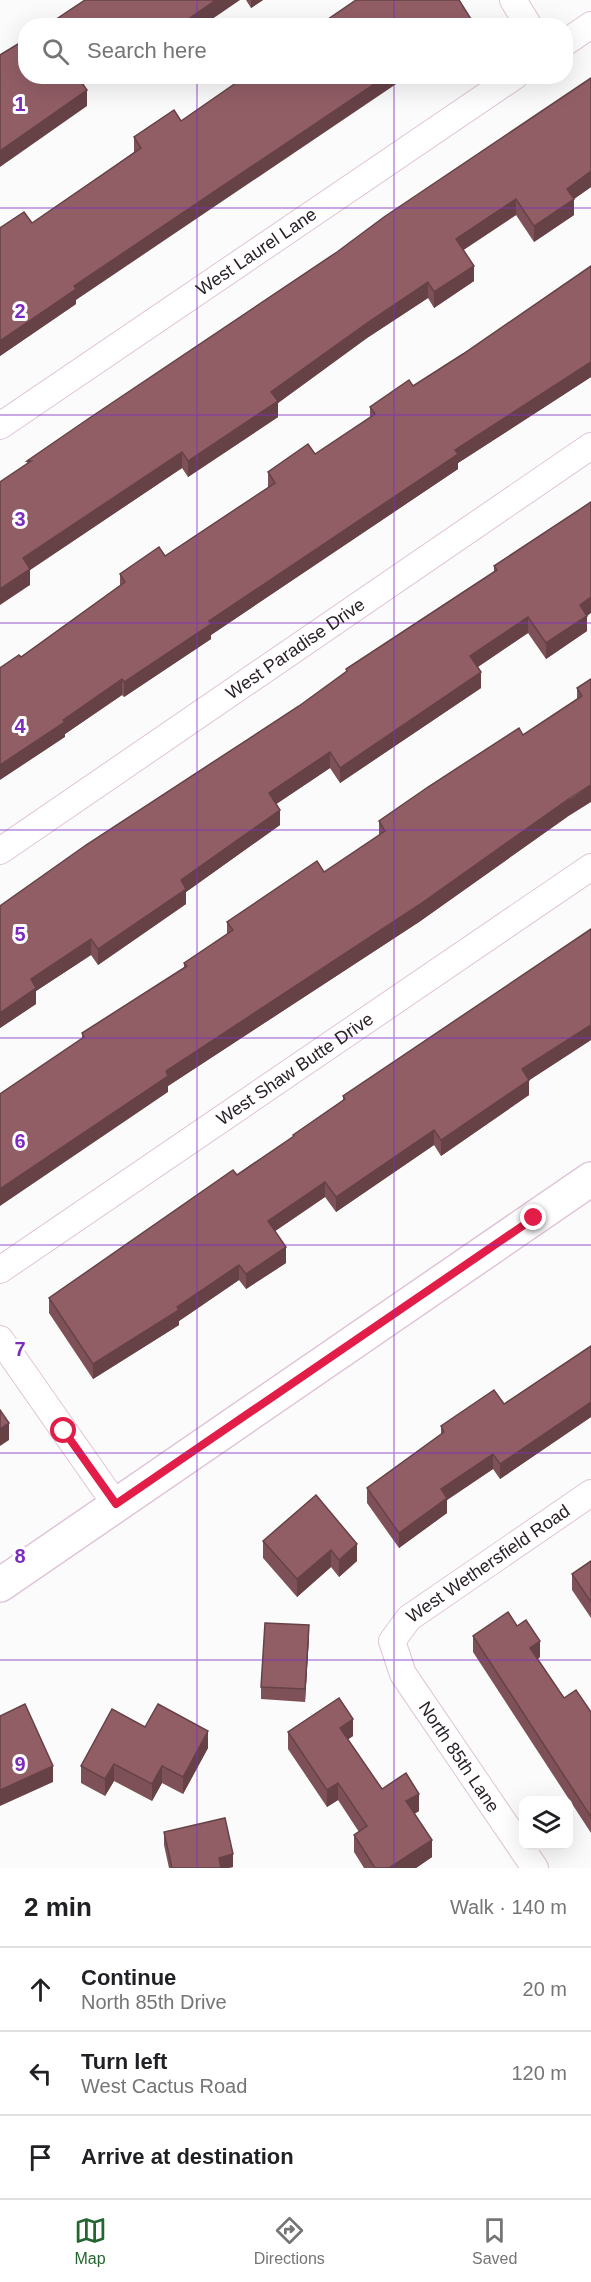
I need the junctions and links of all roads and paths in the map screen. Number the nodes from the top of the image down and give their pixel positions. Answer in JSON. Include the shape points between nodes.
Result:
{"nodes":[{"id":1,"x":513,"y":0,"type":"edge"},
{"id":2,"x":525,"y":18,"type":"edge"},
{"id":3,"x":591,"y":25,"type":"edge"},
{"id":4,"x":573,"y":37,"type":"edge"},
{"id":5,"x":502,"y":84,"type":"edge"},
{"id":6,"x":0,"y":426,"type":"edge"},
{"id":7,"x":591,"y":446,"type":"edge"},
{"id":8,"x":0,"y":851,"type":"edge"},
{"id":9,"x":591,"y":867,"type":"edge"},
{"id":10,"x":591,"y":1179,"type":"edge"},
{"id":11,"x":0,"y":1270,"type":"edge"},
{"id":12,"x":0,"y":1340,"type":"edge"},
{"id":13,"x":591,"y":1493,"type":"edge"},
{"id":14,"x":116,"y":1504,"type":"junction"},
{"id":15,"x":0,"y":1586,"type":"edge"},
{"id":16,"x":392,"y":1641,"type":"joint"},
{"id":17,"x":535,"y":1868,"type":"edge"}],
"edges":[{"from":1,"to":2,"type":"street"},
{"from":3,"to":4,"type":"street"},
{"from":5,"to":6,"type":"street","name":"West Laurel Lane"},
{"from":7,"to":8,"type":"street","name":"West Paradise Drive"},
{"from":9,"to":11,"type":"street","name":"West Shaw Butte Drive"},
{"from":10,"to":14,"type":"main road"},
{"from":12,"to":14,"type":"street"},
{"from":13,"to":16,"type":"street","name":"West Wethersfield Road","via":[[409,1618]]},
{"from":14,"to":15,"type":"main road"},
{"from":16,"to":17,"type":"street","name":"North 85th Lane","via":[[403,1674]]}]}
